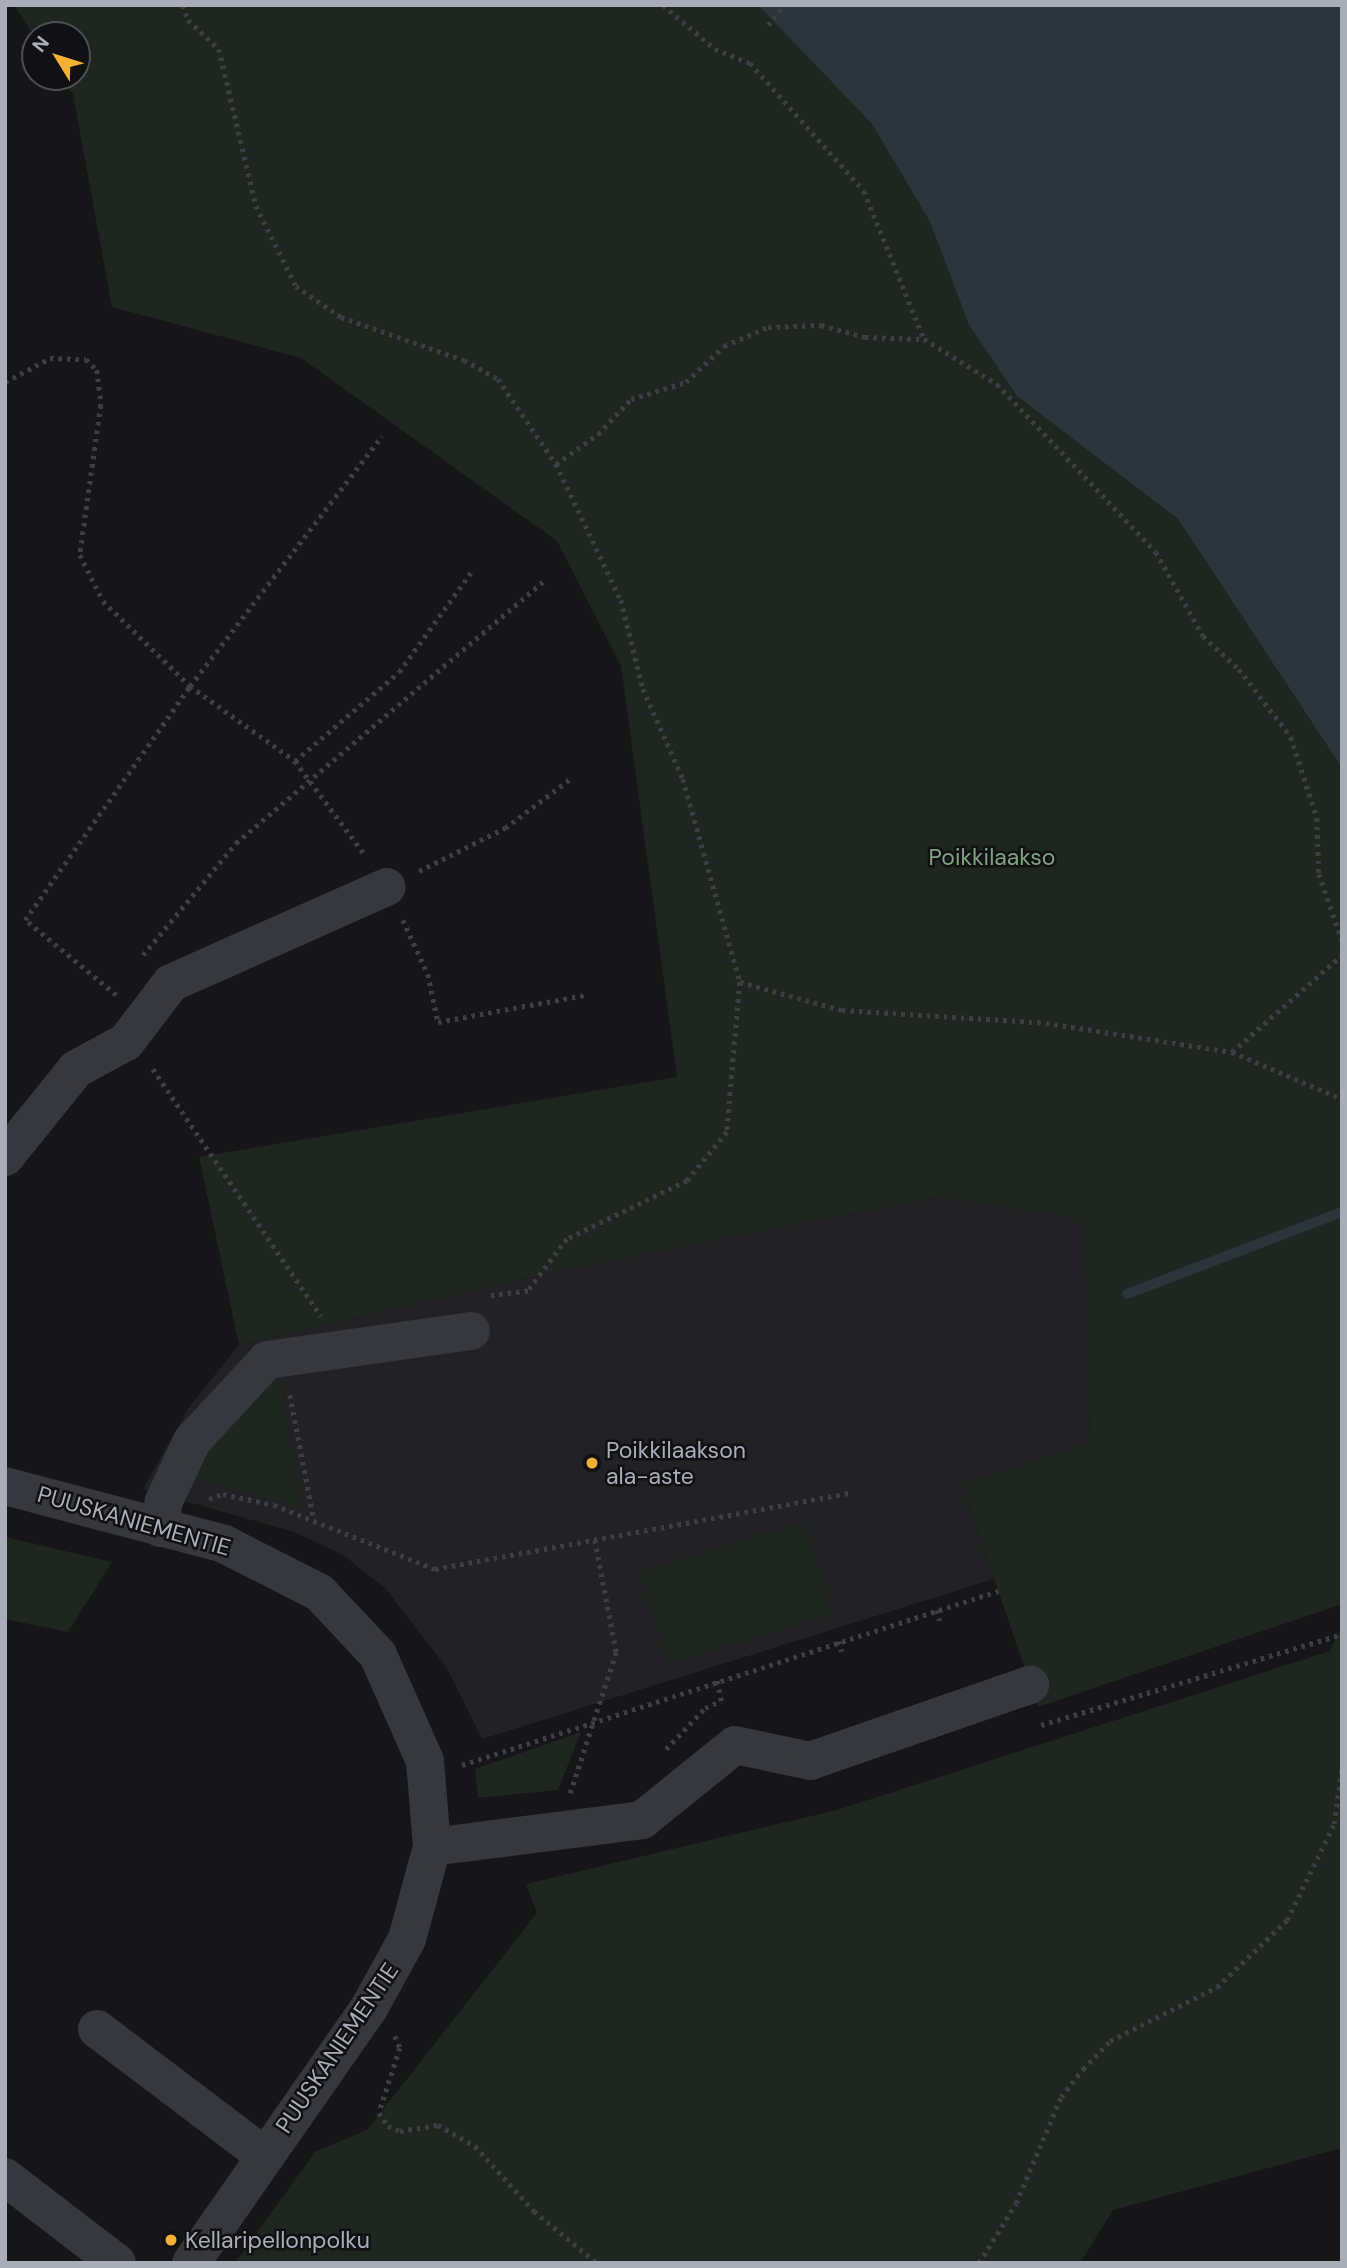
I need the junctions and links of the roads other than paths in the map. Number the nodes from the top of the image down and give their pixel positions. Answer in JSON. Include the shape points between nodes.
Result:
{"nodes":[{"id":1,"x":387,"y":887,"type":"road end"},
{"id":2,"x":5,"y":1157,"type":"edge"},
{"id":3,"x":475,"y":1314,"type":"road end"},
{"id":4,"x":5,"y":1486,"type":"edge"},
{"id":5,"x":160,"y":1528,"type":"junction"},
{"id":6,"x":1030,"y":1685,"type":"dead end"},
{"id":7,"x":432,"y":1847,"type":"junction"},
{"id":8,"x":97,"y":2029,"type":"dead end"},
{"id":9,"x":265,"y":2155,"type":"junction"},
{"id":10,"x":5,"y":2177,"type":"edge"},
{"id":11,"x":117,"y":2263,"type":"edge"},
{"id":12,"x":191,"y":2263,"type":"edge"}],
"edges":[{"from":1,"to":2,"type":"street","via":[[171,983],[126,1042],[76,1069]]},
{"from":3,"to":5,"type":"street","via":[[283,1356],[247,1375],[192,1441],[164,1501]]},
{"from":4,"to":5,"type":"street","name":"PUUSKANIEMENTIE"},
{"from":5,"to":7,"type":"street","name":"PUUSKANIEMENTIE","via":[[223,1544],[277,1567],[320,1593],[378,1655],[425,1761]]},
{"from":6,"to":7,"type":"street","via":[[810,1761],[736,1745],[642,1820]]},
{"from":7,"to":9,"type":"street","name":"PUUSKANIEMENTIE","via":[[407,1939],[369,2008]]},
{"from":8,"to":9,"type":"street"},
{"from":9,"to":12,"type":"street","name":"PUUSKANIEMENTIE"},
{"from":10,"to":11,"type":"street"}]}
